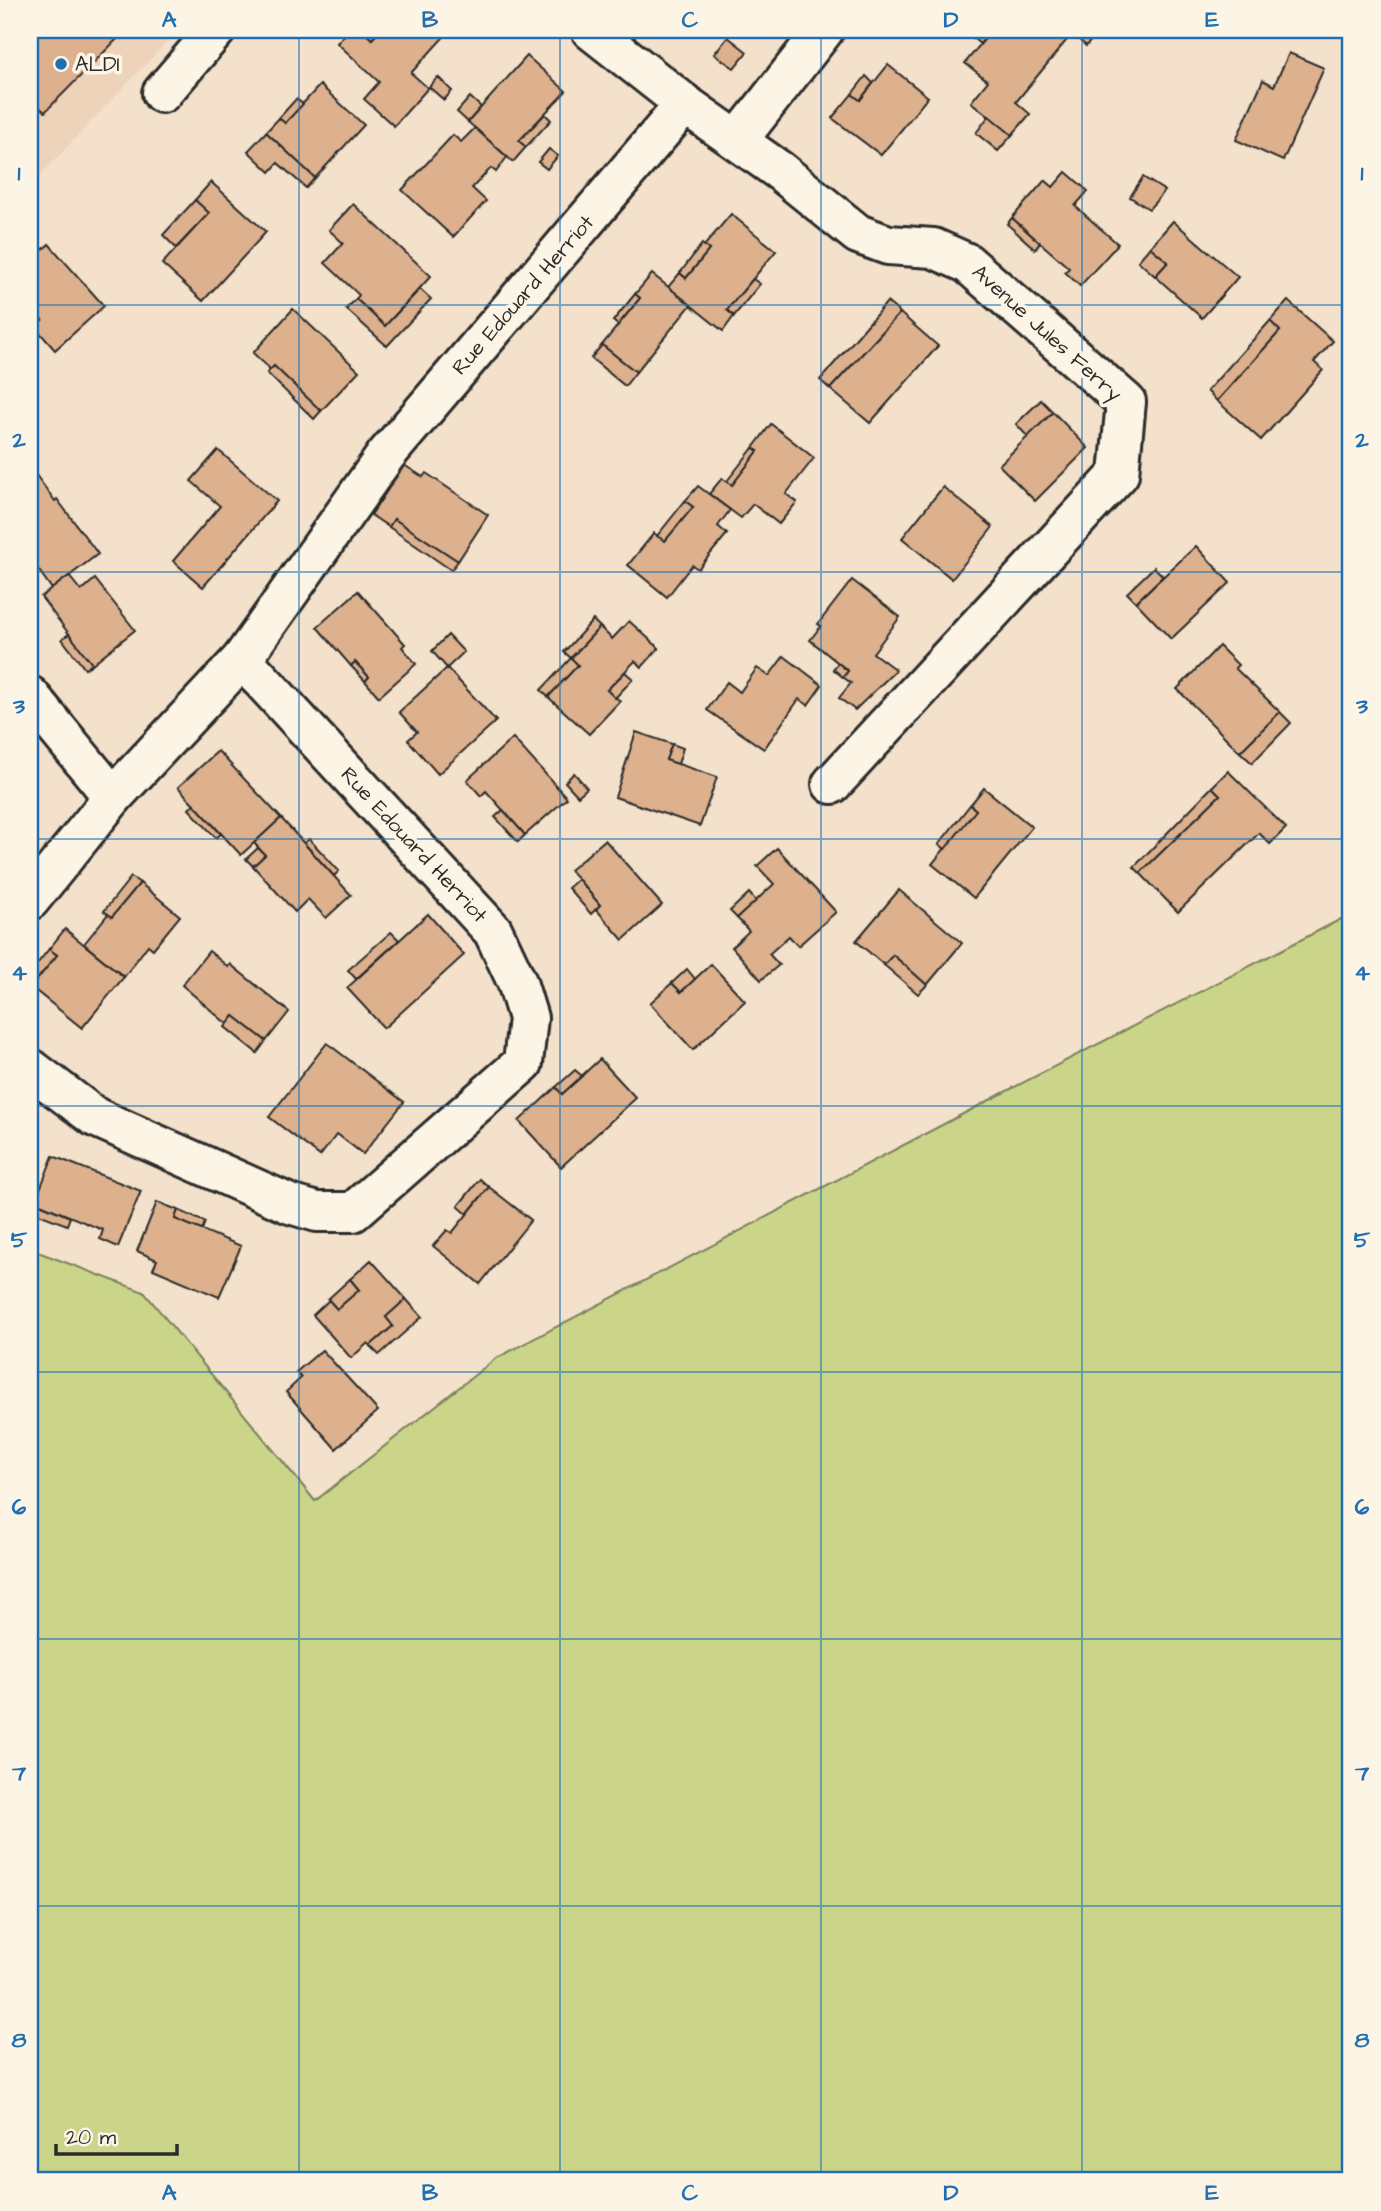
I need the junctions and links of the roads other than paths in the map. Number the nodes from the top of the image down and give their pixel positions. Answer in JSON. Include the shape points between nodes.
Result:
{"nodes":[{"id":1,"x":216,"y":30,"type":"edge"},
{"id":2,"x":591,"y":30,"type":"edge"},
{"id":3,"x":824,"y":30,"type":"edge"},
{"id":4,"x":162,"y":93,"type":"dead end"},
{"id":5,"x":685,"y":104,"type":"junction"},
{"id":6,"x":738,"y":140,"type":"junction"},
{"id":7,"x":242,"y":659,"type":"junction"},
{"id":8,"x":30,"y":696,"type":"edge"},
{"id":9,"x":832,"y":785,"type":"dead end"},
{"id":10,"x":113,"y":797,"type":"junction"},
{"id":11,"x":30,"y":900,"type":"edge"},
{"id":12,"x":30,"y":1069,"type":"edge"}],
"edges":[{"from":1,"to":4,"type":"street"},
{"from":2,"to":5,"type":"street","name":"Avenue Jules Ferry"},
{"from":3,"to":6,"type":"street"},
{"from":5,"to":6,"type":"street","name":"Avenue Jules Ferry"},
{"from":5,"to":7,"type":"street","name":"Rue Edouard Herriot","via":[[386,455]]},
{"from":6,"to":9,"type":"street","name":"Avenue Jules Ferry","via":[[858,234],[888,245],[933,248],[967,263],[1126,402],[1119,474]]},
{"from":7,"to":10,"type":"street","name":"Rue Edouard Herriot"},
{"from":7,"to":12,"type":"street","name":"Rue Edouard Herriot","via":[[494,931],[528,1018],[523,1063],[353,1212],[317,1212],[290,1204],[95,1117]]},
{"from":8,"to":10,"type":"street"},
{"from":10,"to":11,"type":"street","name":"Rue Edouard Herriot"}]}
